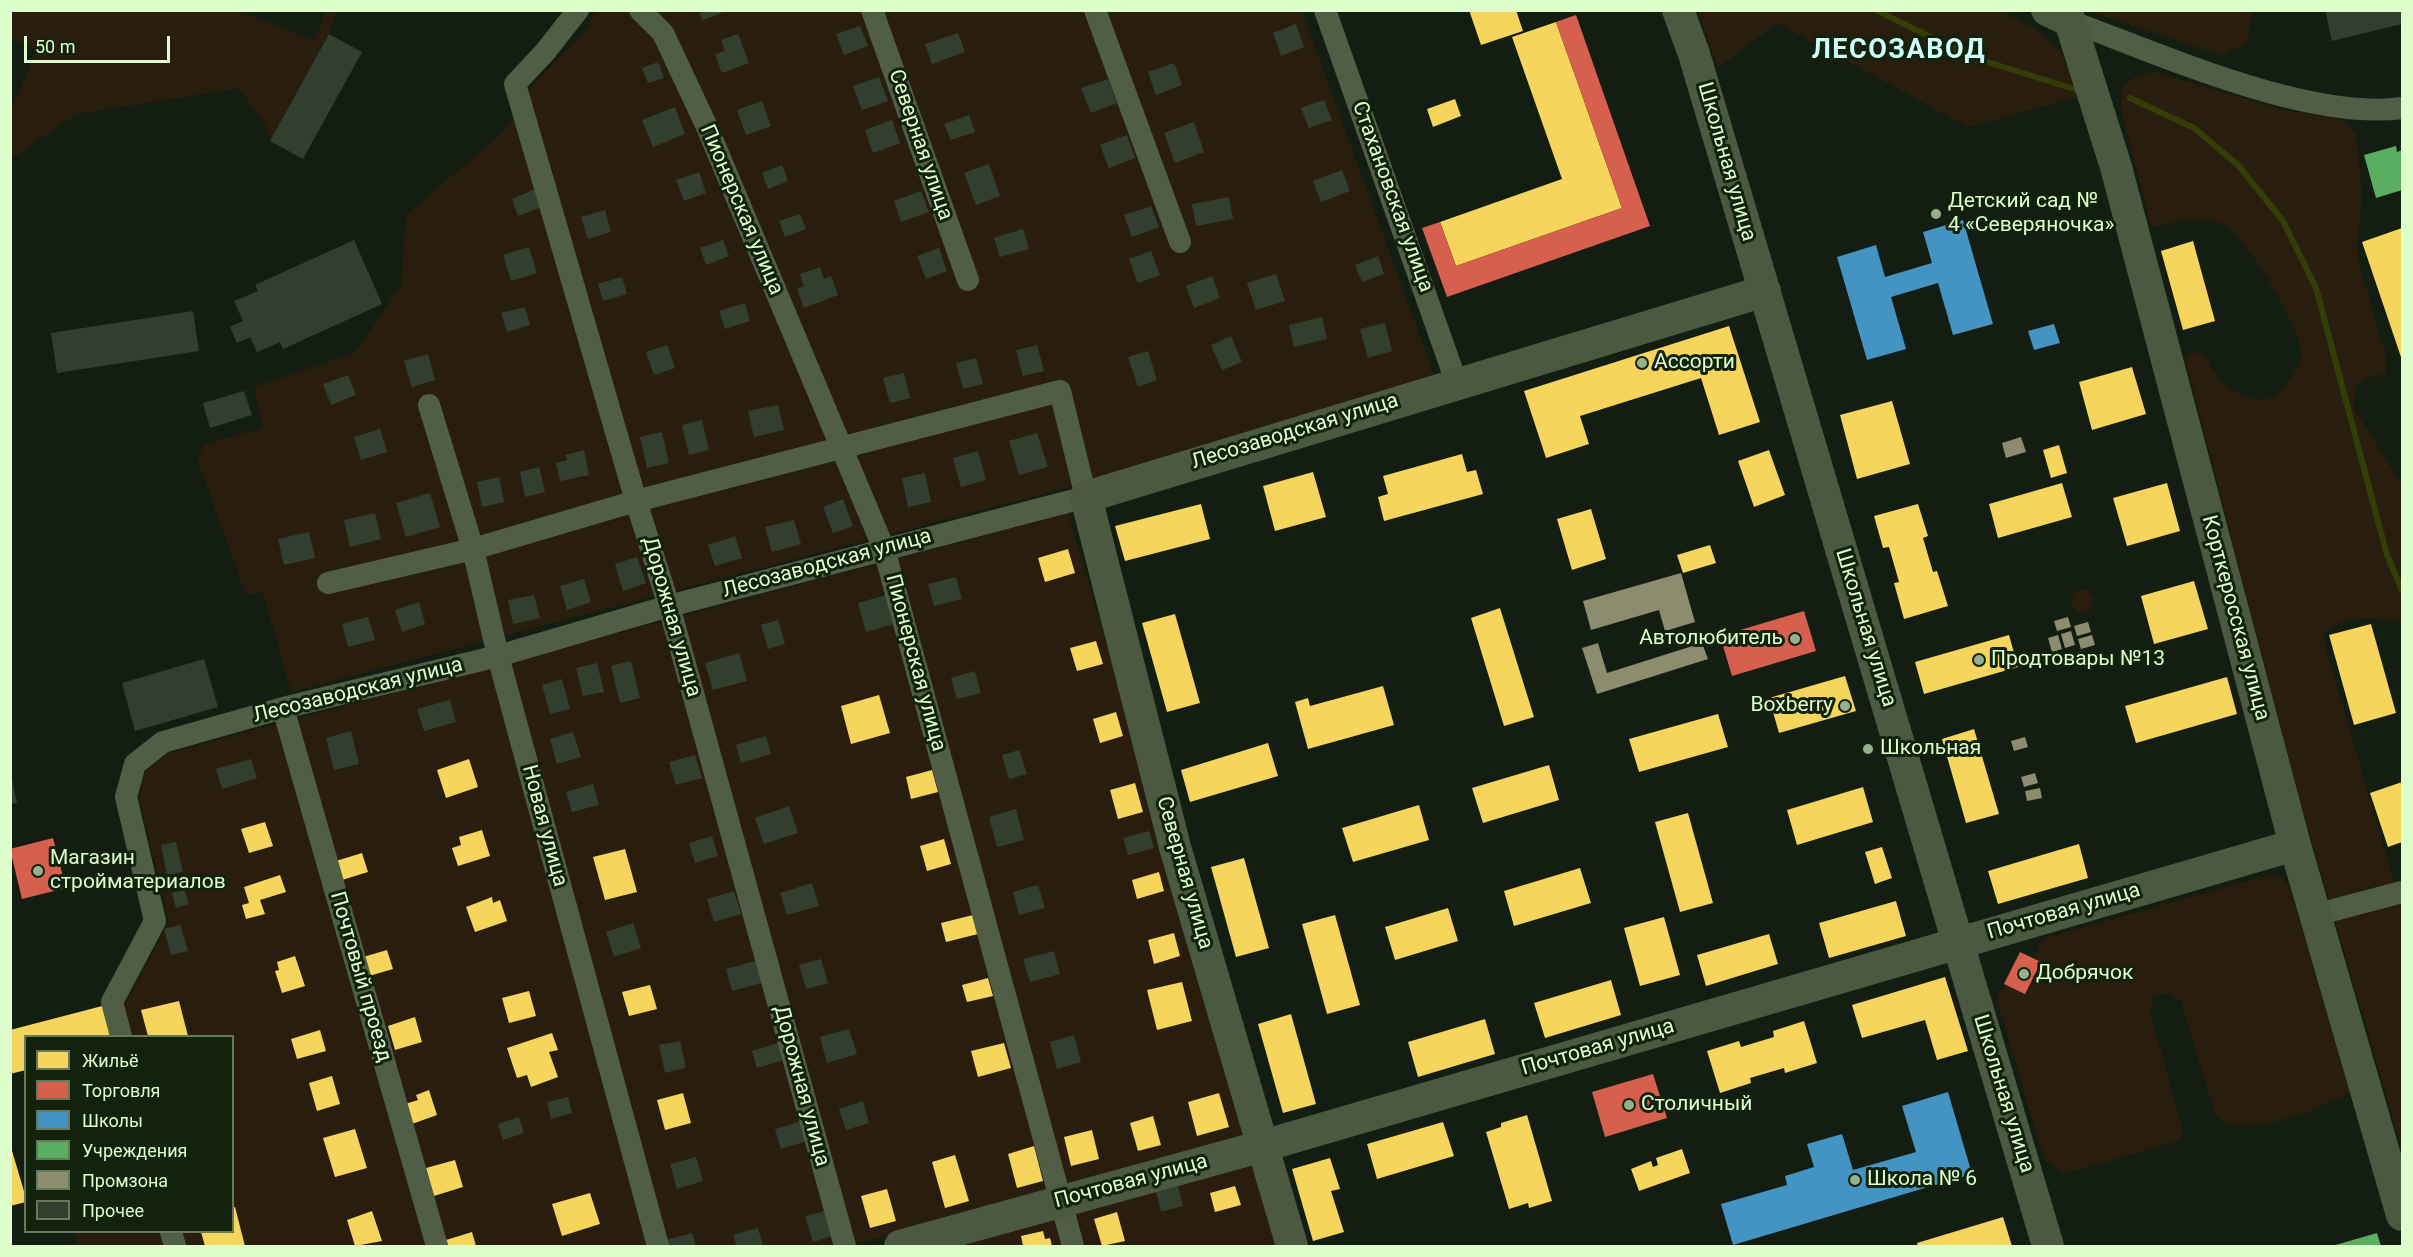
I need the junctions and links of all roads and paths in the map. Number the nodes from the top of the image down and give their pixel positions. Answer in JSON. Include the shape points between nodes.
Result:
{"nodes":[{"id":1,"x":578,"y":10,"type":"edge"},
{"id":2,"x":640,"y":10,"type":"edge"},
{"id":3,"x":872,"y":10,"type":"edge"},
{"id":4,"x":1095,"y":10,"type":"edge"},
{"id":5,"x":1325,"y":10,"type":"edge"},
{"id":6,"x":1678,"y":10,"type":"edge"},
{"id":7,"x":2063,"y":14,"type":"edge"},
{"id":8,"x":2403,"y":108,"type":"edge"},
{"id":9,"x":1180,"y":242,"type":"dead end"},
{"id":10,"x":968,"y":280,"type":"dead end"},
{"id":11,"x":1765,"y":291,"type":"junction"},
{"id":12,"x":1457,"y":384,"type":"junction"},
{"id":13,"x":429,"y":405,"type":"dead end"},
{"id":14,"x":841,"y":446,"type":"junction"},
{"id":15,"x":1086,"y":497,"type":"junction"},
{"id":16,"x":636,"y":501,"type":"junction"},
{"id":17,"x":473,"y":549,"type":"junction"},
{"id":18,"x":884,"y":549,"type":"junction"},
{"id":19,"x":328,"y":583,"type":"dead end"},
{"id":20,"x":669,"y":606,"type":"junction"},
{"id":21,"x":498,"y":656,"type":"junction"},
{"id":22,"x":283,"y":708,"type":"junction"},
{"id":23,"x":2295,"y":845,"type":"junction"},
{"id":24,"x":2403,"y":892,"type":"edge"},
{"id":25,"x":2315,"y":915,"type":"junction"},
{"id":26,"x":1958,"y":942,"type":"junction"},
{"id":27,"x":121,"y":1035,"type":"edge"},
{"id":28,"x":1263,"y":1146,"type":"junction"},
{"id":29,"x":1061,"y":1202,"type":"junction"},
{"id":30,"x":2403,"y":1215,"type":"edge"},
{"id":31,"x":437,"y":1246,"type":"edge"},
{"id":32,"x":658,"y":1246,"type":"edge"},
{"id":33,"x":845,"y":1246,"type":"edge"},
{"id":34,"x":900,"y":1246,"type":"edge"},
{"id":35,"x":1073,"y":1246,"type":"edge"},
{"id":36,"x":1292,"y":1246,"type":"edge"},
{"id":37,"x":2048,"y":1246,"type":"edge"}],
"edges":[{"from":1,"to":16,"type":"street","name":"Дорожная улица","via":[[515,84]]},
{"from":2,"to":14,"type":"street","name":"Пионерская улица","via":[[663,33],[707,127]]},
{"from":3,"to":10,"type":"street","name":"Северная улица"},
{"from":4,"to":9,"type":"street"},
{"from":5,"to":12,"type":"street","name":"Стахановская улица"},
{"from":6,"to":11,"type":"street","name":"Школьная улица"},
{"from":7,"to":8,"type":"street","via":[[2282,95],[2344,106]]},
{"from":7,"to":23,"type":"street","name":"Корткеросская улица","via":[[2116,167]]},
{"from":11,"to":12,"type":"street","name":"Лесозаводская улица"},
{"from":11,"to":26,"type":"street","name":"Школьная улица"},
{"from":12,"to":15,"type":"street","name":"Лесозаводская улица"},
{"from":13,"to":17,"type":"street","name":"Новая улица"},
{"from":14,"to":15,"type":"street","via":[[1060,391]]},
{"from":14,"to":16,"type":"street"},
{"from":14,"to":18,"type":"street","name":"Пионерская улица"},
{"from":15,"to":18,"type":"street","name":"Лесозаводская улица"},
{"from":15,"to":28,"type":"street","name":"Северная улица","via":[[1176,847]]},
{"from":16,"to":17,"type":"street"},
{"from":16,"to":20,"type":"street","name":"Дорожная улица"},
{"from":17,"to":19,"type":"street"},
{"from":17,"to":21,"type":"street","name":"Новая улица"},
{"from":18,"to":20,"type":"street","name":"Лесозаводская улица"},
{"from":18,"to":29,"type":"street","name":"Пионерская улица"},
{"from":20,"to":21,"type":"street","name":"Лесозаводская улица"},
{"from":20,"to":33,"type":"street","name":"Дорожная улица"},
{"from":21,"to":22,"type":"street","name":"Лесозаводская улица"},
{"from":21,"to":32,"type":"street","name":"Новая улица"},
{"from":22,"to":27,"type":"street","name":"Лесозаводская улица","via":[[163,742],[135,764],[126,797],[155,921],[112,1002]]},
{"from":22,"to":31,"type":"street","name":"Почтовый проезд"},
{"from":23,"to":25,"type":"street","name":"Корткеросская улица"},
{"from":23,"to":26,"type":"street","name":"Почтовая улица"},
{"from":24,"to":25,"type":"street"},
{"from":25,"to":30,"type":"street","name":"Корткеросская улица"},
{"from":26,"to":28,"type":"street","name":"Почтовая улица"},
{"from":26,"to":37,"type":"street","name":"Школьная улица"},
{"from":28,"to":29,"type":"street","name":"Почтовая улица"},
{"from":28,"to":36,"type":"street","name":"Северная улица"},
{"from":29,"to":34,"type":"street","name":"Почтовая улица"},
{"from":29,"to":35,"type":"street","name":"Пионерская улица"}]}
